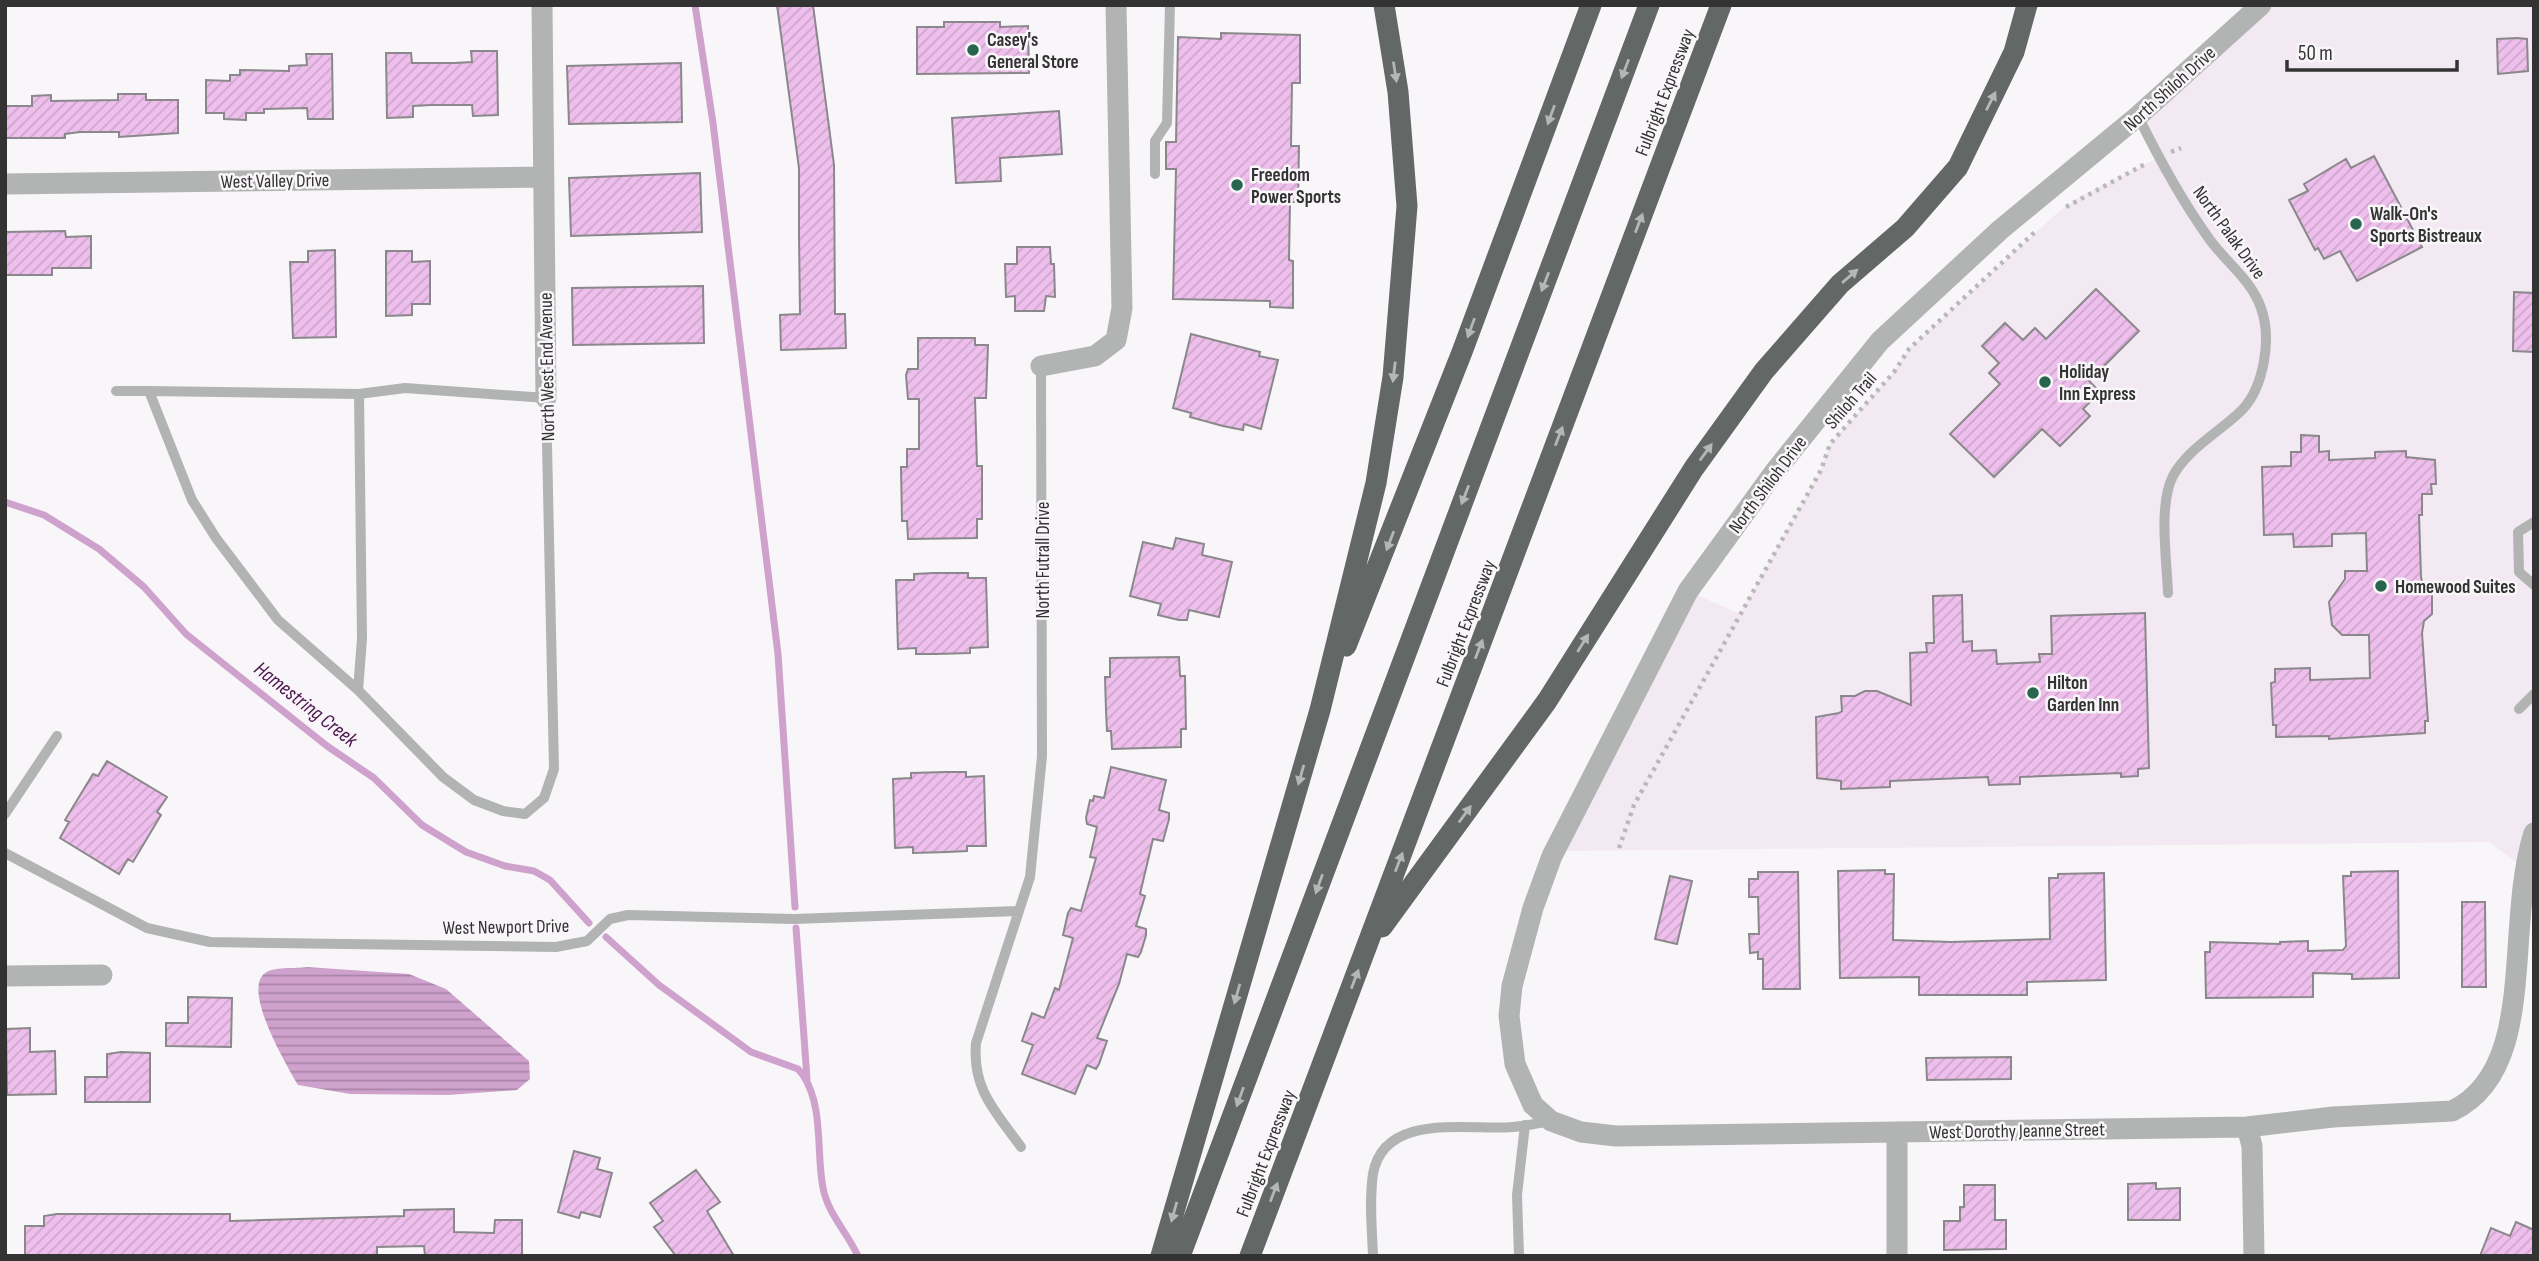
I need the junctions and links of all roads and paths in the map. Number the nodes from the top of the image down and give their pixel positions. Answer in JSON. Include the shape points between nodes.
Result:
{"nodes":[{"id":1,"x":542,"y":5,"type":"edge"},
{"id":2,"x":1116,"y":5,"type":"edge"},
{"id":3,"x":1170,"y":5,"type":"edge"},
{"id":4,"x":1384,"y":5,"type":"edge"},
{"id":5,"x":1591,"y":5,"type":"edge"},
{"id":6,"x":1649,"y":5,"type":"edge"},
{"id":7,"x":1721,"y":5,"type":"edge"},
{"id":8,"x":2027,"y":5,"type":"edge"},
{"id":9,"x":2261,"y":5,"type":"edge"},
{"id":10,"x":2138,"y":116,"type":"junction"},
{"id":11,"x":2181,"y":148,"type":"dead end"},
{"id":12,"x":2158,"y":158,"type":"junction"},
{"id":13,"x":1156,"y":174,"type":"dead end"},
{"id":14,"x":544,"y":177,"type":"junction"},
{"id":15,"x":5,"y":184,"type":"edge"},
{"id":16,"x":2056,"y":214,"type":"dead end"},
{"id":17,"x":2046,"y":222,"type":"dead end"},
{"id":18,"x":1041,"y":366,"type":"joint"},
{"id":19,"x":116,"y":391,"type":"dead end"},
{"id":20,"x":149,"y":391,"type":"junction"},
{"id":21,"x":359,"y":394,"type":"junction"},
{"id":22,"x":546,"y":398,"type":"junction"},
{"id":23,"x":2534,"y":522,"type":"edge"},
{"id":24,"x":2534,"y":585,"type":"edge"},
{"id":25,"x":2168,"y":593,"type":"dead end"},
{"id":26,"x":358,"y":690,"type":"junction"},
{"id":27,"x":2534,"y":694,"type":"edge"},
{"id":28,"x":2519,"y":709,"type":"dead end"},
{"id":29,"x":1320,"y":710,"type":"junction"},
{"id":30,"x":57,"y":736,"type":"dead end"},
{"id":31,"x":5,"y":814,"type":"edge"},
{"id":32,"x":2534,"y":833,"type":"edge"},
{"id":33,"x":1619,"y":848,"type":"dead end"},
{"id":34,"x":5,"y":853,"type":"edge"},
{"id":35,"x":1018,"y":911,"type":"junction"},
{"id":36,"x":2531,"y":917,"type":"edge"},
{"id":37,"x":1366,"y":948,"type":"junction"},
{"id":38,"x":102,"y":975,"type":"dead end"},
{"id":39,"x":5,"y":976,"type":"edge"},
{"id":40,"x":2531,"y":1017,"type":"dead end"},
{"id":41,"x":2525,"y":1050,"type":"dead end"},
{"id":42,"x":1533,"y":1105,"type":"joint"},
{"id":43,"x":1551,"y":1121,"type":"junction"},
{"id":44,"x":1525,"y":1125,"type":"junction"},
{"id":45,"x":2247,"y":1126,"type":"junction"},
{"id":46,"x":1897,"y":1132,"type":"junction"},
{"id":47,"x":1021,"y":1147,"type":"dead end"},
{"id":48,"x":1161,"y":1256,"type":"edge"},
{"id":49,"x":1180,"y":1256,"type":"edge"},
{"id":50,"x":1250,"y":1256,"type":"edge"},
{"id":51,"x":1373,"y":1256,"type":"edge"},
{"id":52,"x":1518,"y":1256,"type":"edge"},
{"id":53,"x":1897,"y":1256,"type":"edge"},
{"id":54,"x":2254,"y":1256,"type":"edge"}],
"edges":[{"from":1,"to":14,"type":"street","name":"North West End Avenue"},
{"from":2,"to":18,"type":"street","name":"North Futrall Drive","via":[[1122,308],[1116,340],[1095,356]]},
{"from":3,"to":13,"type":"lane","via":[[1167,123],[1155,141]]},
{"from":4,"to":29,"type":"highway","one_way":true,"via":[[1398,92],[1407,206],[1399,320],[1376,483]]},
{"from":5,"to":29,"type":"highway","one_way":true,"via":[[1387,548]]},
{"from":6,"to":49,"type":"highway","one_way":true},
{"from":37,"to":7,"type":"highway","name":"Fulbright Expressway","one_way":true},
{"from":37,"to":8,"type":"highway","one_way":true,"via":[[1547,701],[1694,468],[1765,371],[1840,284],[1905,228],[1958,167],[2014,52]]},
{"from":9,"to":10,"type":"street","name":"North Shiloh Drive"},
{"from":10,"to":12,"type":"lane","name":"North Palak Drive"},
{"from":10,"to":42,"type":"street","name":"North Shiloh Drive","via":[[2000,230],[1880,341],[1776,470],[1689,591],[1552,856],[1533,908],[1512,986],[1509,1016],[1515,1064]]},
{"from":11,"to":12,"type":"path"},
{"from":12,"to":16,"type":"path"},
{"from":12,"to":25,"type":"lane","name":"North Palak Drive","via":[[2212,242],[2251,289],[2262,308],[2266,332],[2264,359],[2244,407],[2173,477],[2166,530]]},
{"from":14,"to":15,"type":"street","name":"West Valley Drive"},
{"from":14,"to":22,"type":"street","name":"North West End Avenue"},
{"from":17,"to":33,"type":"path","name":"Shiloh Trail","via":[[1909,349],[1830,444],[1821,470],[1634,805]]},
{"from":18,"to":35,"type":"lane","name":"North Futrall Drive","via":[[1042,756],[1030,877]]},
{"from":19,"to":20,"type":"lane"},
{"from":20,"to":21,"type":"lane"},
{"from":20,"to":26,"type":"lane","name":"North West End Avenue","via":[[192,500],[216,538],[278,620]]},
{"from":21,"to":22,"type":"lane","via":[[405,388]]},
{"from":21,"to":26,"type":"lane","via":[[362,639]]},
{"from":22,"to":26,"type":"lane","name":"North West End Avenue","via":[[554,769],[544,798],[524,814],[474,800],[443,777]]},
{"from":23,"to":24,"type":"lane","via":[[2518,532],[2519,572]]},
{"from":27,"to":28,"type":"lane"},
{"from":29,"to":48,"type":"highway","one_way":true},
{"from":30,"to":31,"type":"lane"},
{"from":32,"to":36,"type":"street","via":[[2526,870]]},
{"from":34,"to":35,"type":"lane","name":"West Newport Drive","via":[[147,928],[210,942],[556,947],[587,941],[610,919],[628,915],[794,919]]},
{"from":35,"to":47,"type":"lane","name":"North Futrall Drive","via":[[976,1043],[974,1065],[991,1107]]},
{"from":36,"to":40,"type":"street"},
{"from":50,"to":37,"type":"highway","name":"Fulbright Expressway","one_way":true},
{"from":38,"to":39,"type":"street"},
{"from":41,"to":45,"type":"street","name":"West Dorothy Jeanne Street","via":[[2501,1085],[2452,1111]]},
{"from":42,"to":43,"type":"street","name":"West Dorothy Jeanne Street"},
{"from":43,"to":44,"type":"lane"},
{"from":43,"to":46,"type":"street","name":"West Dorothy Jeanne Street","via":[[1581,1132],[1616,1136]]},
{"from":44,"to":51,"type":"lane","via":[[1408,1132],[1389,1143],[1373,1171]]},
{"from":44,"to":52,"type":"lane","via":[[1517,1195]]},
{"from":45,"to":46,"type":"street","name":"West Dorothy Jeanne Street"},
{"from":45,"to":54,"type":"street","via":[[2252,1146]]},
{"from":46,"to":53,"type":"street"}]}
